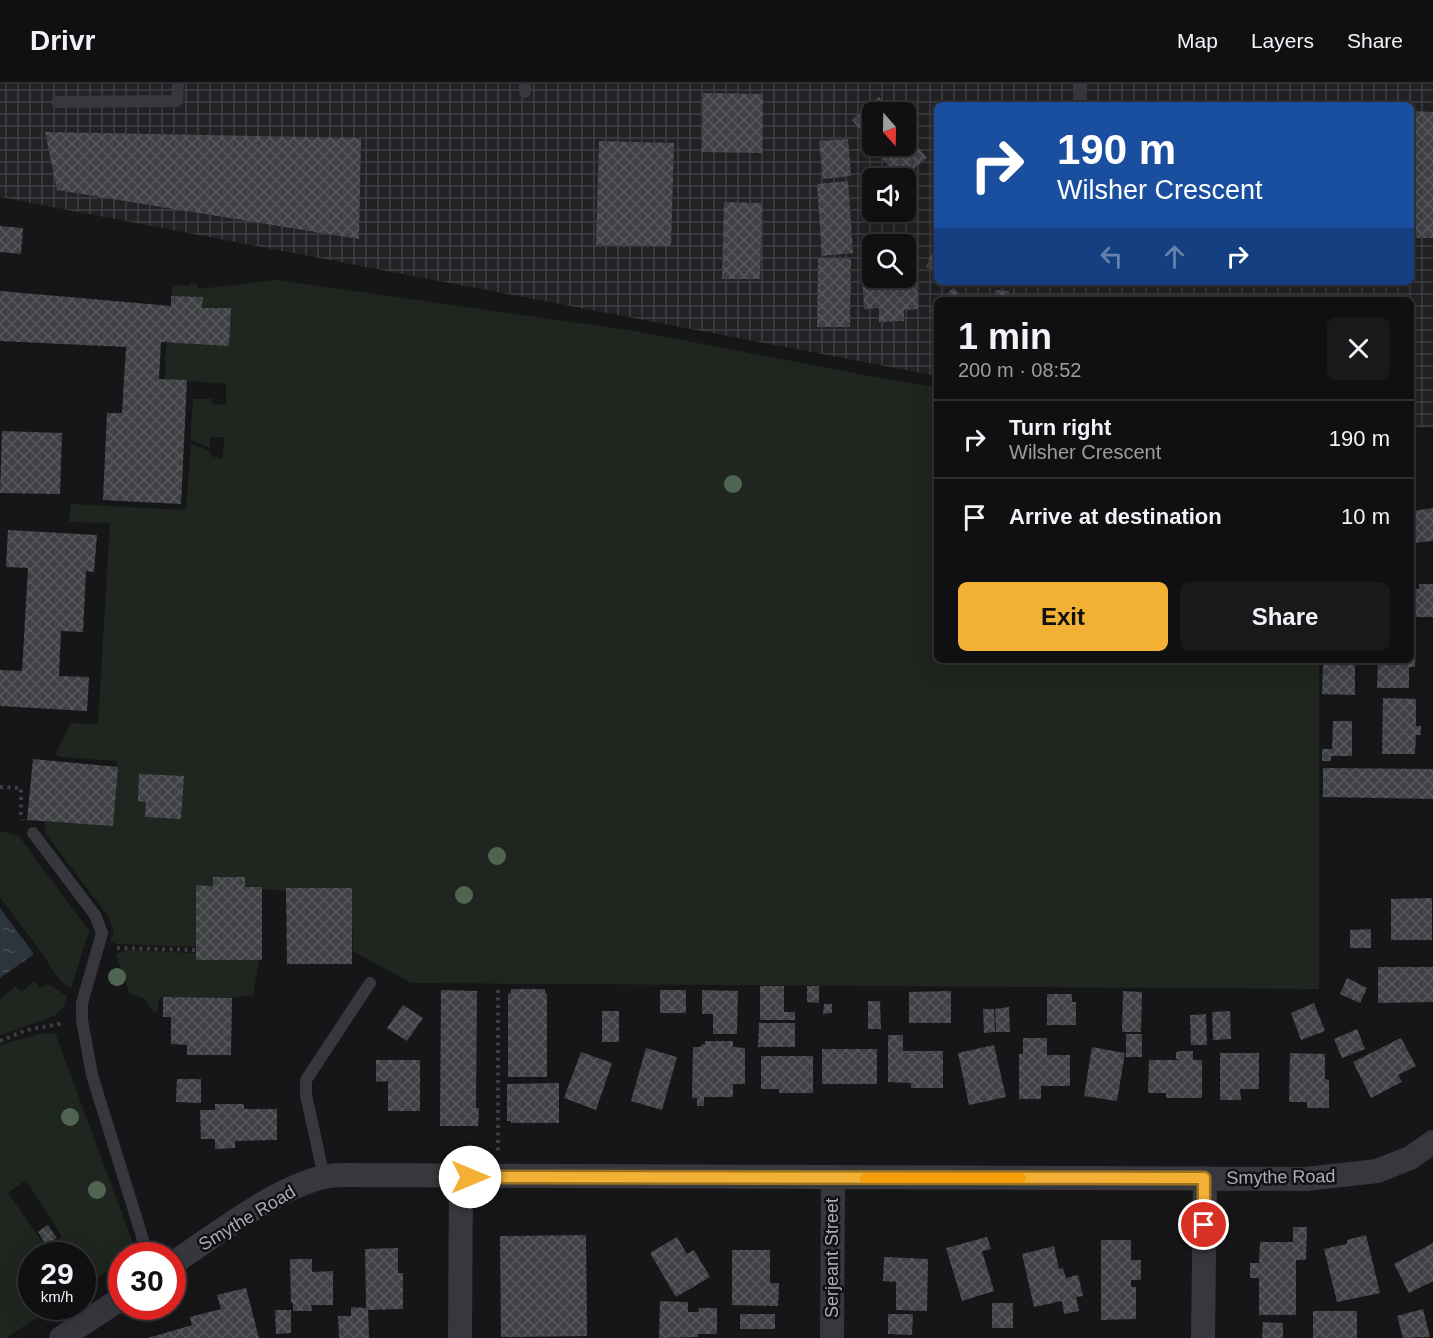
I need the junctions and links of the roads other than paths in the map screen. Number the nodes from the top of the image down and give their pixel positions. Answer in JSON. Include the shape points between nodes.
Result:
{"nodes":[{"id":1,"x":178,"y":84,"type":"edge"},
{"id":2,"x":1080,"y":84,"type":"edge"},
{"id":3,"x":57,"y":102,"type":"dead end"},
{"id":4,"x":1079,"y":102,"type":"edge"},
{"id":5,"x":33,"y":833,"type":"road end"},
{"id":6,"x":370,"y":983,"type":"dead end"},
{"id":7,"x":1433,"y":1142,"type":"edge"},
{"id":8,"x":461,"y":1176,"type":"junction"},
{"id":9,"x":324,"y":1177,"type":"junction"},
{"id":10,"x":833,"y":1178,"type":"junction"},
{"id":11,"x":1204,"y":1178,"type":"junction"},
{"id":12,"x":144,"y":1242,"type":"edge"},
{"id":13,"x":186,"y":1255,"type":"edge"},
{"id":14,"x":108,"y":1307,"type":"edge"},
{"id":15,"x":61,"y":1338,"type":"edge"},
{"id":16,"x":460,"y":1338,"type":"edge"},
{"id":17,"x":832,"y":1338,"type":"edge"},
{"id":18,"x":1203,"y":1338,"type":"edge"}],
"edges":[{"from":1,"to":3,"type":"lane","via":[[177,101]]},
{"from":2,"to":4,"type":"lane"},
{"from":5,"to":12,"type":"lane","via":[[95,915],[102,933],[82,1003],[82,1020],[92,1075]]},
{"from":6,"to":9,"type":"lane","via":[[306,1080]]},
{"from":7,"to":11,"type":"street","name":"Smythe Road","via":[[1410,1158],[1377,1171],[1306,1179]]},
{"from":8,"to":9,"type":"street","name":"Smythe Road"},
{"from":8,"to":10,"type":"street","name":"Smythe Road"},
{"from":8,"to":16,"type":"street"},
{"from":9,"to":13,"type":"street","name":"Smythe Road","via":[[261,1205]]},
{"from":10,"to":11,"type":"street","name":"Smythe Road"},
{"from":10,"to":17,"type":"street","name":"Serjeant Street"},
{"from":11,"to":18,"type":"street"},
{"from":14,"to":15,"type":"street"}]}
